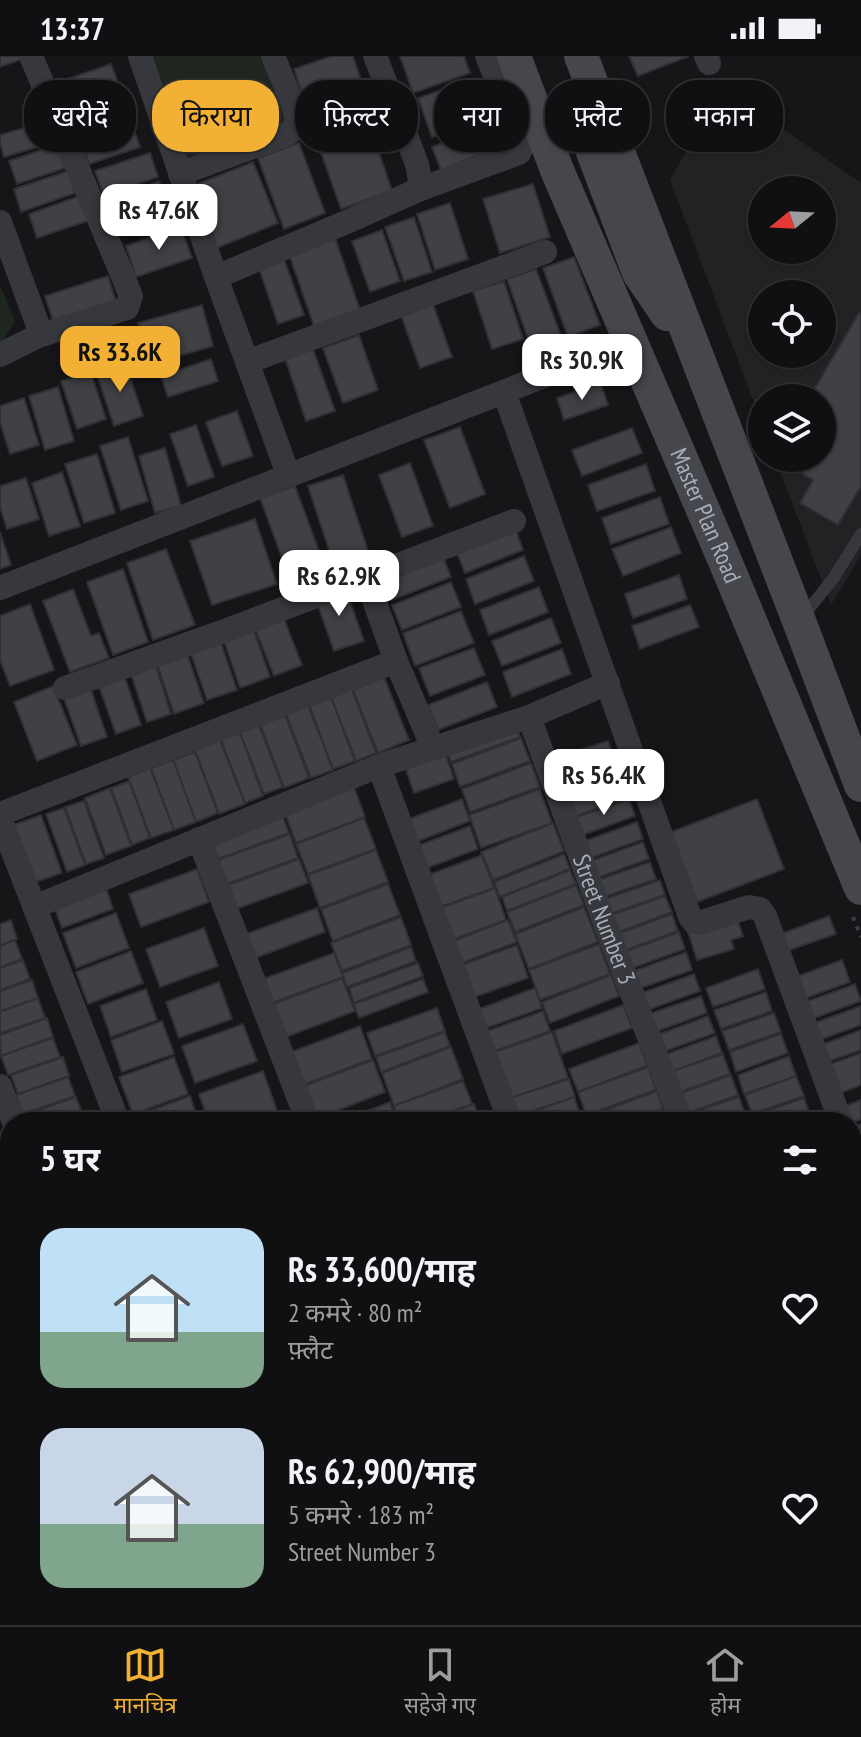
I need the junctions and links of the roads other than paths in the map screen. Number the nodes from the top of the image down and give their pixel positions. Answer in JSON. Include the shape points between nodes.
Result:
{"nodes":[{"id":1,"x":31,"y":56,"type":"edge"},
{"id":2,"x":140,"y":56,"type":"edge"},
{"id":3,"x":273,"y":56,"type":"edge"},
{"id":4,"x":375,"y":56,"type":"edge"},
{"id":5,"x":487,"y":56,"type":"edge"},
{"id":6,"x":514,"y":56,"type":"edge"},
{"id":7,"x":557,"y":56,"type":"edge"},
{"id":8,"x":581,"y":56,"type":"edge"},
{"id":9,"x":180,"y":174,"type":"junction"},
{"id":10,"x":418,"y":190,"type":"junction"},
{"id":11,"x":0,"y":222,"type":"edge"},
{"id":12,"x":545,"y":252,"type":"dead end"},
{"id":13,"x":216,"y":277,"type":"junction"},
{"id":14,"x":38,"y":336,"type":"junction"},
{"id":15,"x":0,"y":355,"type":"edge"},
{"id":16,"x":697,"y":356,"type":"junction"},
{"id":17,"x":247,"y":362,"type":"junction"},
{"id":18,"x":580,"y":362,"type":"dead end"},
{"id":19,"x":504,"y":392,"type":"junction"},
{"id":20,"x":288,"y":474,"type":"junction"},
{"id":21,"x":514,"y":521,"type":"dead end"},
{"id":22,"x":861,"y":534,"type":"edge"},
{"id":23,"x":366,"y":578,"type":"junction"},
{"id":24,"x":0,"y":588,"type":"edge"},
{"id":25,"x":799,"y":621,"type":"junction"},
{"id":26,"x":396,"y":661,"type":"junction"},
{"id":27,"x":608,"y":683,"type":"junction"},
{"id":28,"x":65,"y":688,"type":"dead end"},
{"id":29,"x":529,"y":717,"type":"junction"},
{"id":30,"x":433,"y":748,"type":"junction"},
{"id":31,"x":379,"y":766,"type":"junction"},
{"id":32,"x":861,"y":785,"type":"edge"},
{"id":33,"x":0,"y":816,"type":"edge"},
{"id":34,"x":199,"y":839,"type":"junction"},
{"id":35,"x":861,"y":888,"type":"edge"},
{"id":36,"x":34,"y":907,"type":"junction"},
{"id":37,"x":0,"y":1086,"type":"edge"},
{"id":38,"x":10,"y":1112,"type":"edge"},
{"id":39,"x":114,"y":1112,"type":"edge"},
{"id":40,"x":304,"y":1112,"type":"edge"},
{"id":41,"x":506,"y":1112,"type":"edge"},
{"id":42,"x":678,"y":1112,"type":"edge"},
{"id":43,"x":837,"y":1112,"type":"edge"}],
"edges":[{"from":1,"to":14,"type":"street","via":[[131,296],[127,308]]},
{"from":2,"to":9,"type":"street"},
{"from":3,"to":9,"type":"street","via":[[295,113],[293,130]]},
{"from":4,"to":10,"type":"street","via":[[417,164]]},
{"from":5,"to":10,"type":"street","via":[[523,145],[519,153]]},
{"from":6,"to":35,"type":"main road","name":"Master Plan Road","via":[[557,170]]},
{"from":7,"to":16,"type":"main road","via":[[639,273]]},
{"from":8,"to":16,"type":"main road","name":"Master Plan Road"},
{"from":9,"to":13,"type":"street"},
{"from":10,"to":13,"type":"street"},
{"from":11,"to":14,"type":"street","via":[[38,322]]},
{"from":12,"to":17,"type":"street"},
{"from":13,"to":17,"type":"street"},
{"from":14,"to":15,"type":"street"},
{"from":16,"to":25,"type":"main road","name":"Master Plan Road"},
{"from":17,"to":20,"type":"street"},
{"from":18,"to":19,"type":"street"},
{"from":19,"to":20,"type":"street"},
{"from":19,"to":27,"type":"street"},
{"from":20,"to":24,"type":"street"},
{"from":21,"to":23,"type":"street"},
{"from":22,"to":25,"type":"lane"},
{"from":23,"to":26,"type":"street"},
{"from":23,"to":28,"type":"street"},
{"from":25,"to":32,"type":"main road","name":"Master Plan Road"},
{"from":26,"to":30,"type":"street"},
{"from":26,"to":33,"type":"street"},
{"from":27,"to":29,"type":"street"},
{"from":27,"to":43,"type":"street","via":[[690,917],[699,923],[749,907],[760,909]]},
{"from":29,"to":30,"type":"street"},
{"from":29,"to":42,"type":"street","name":"Street Number 3"},
{"from":30,"to":31,"type":"street"},
{"from":31,"to":34,"type":"street"},
{"from":31,"to":41,"type":"street"},
{"from":33,"to":36,"type":"street"},
{"from":34,"to":36,"type":"street"},
{"from":34,"to":40,"type":"street"},
{"from":36,"to":39,"type":"street"},
{"from":37,"to":38,"type":"street"}]}
